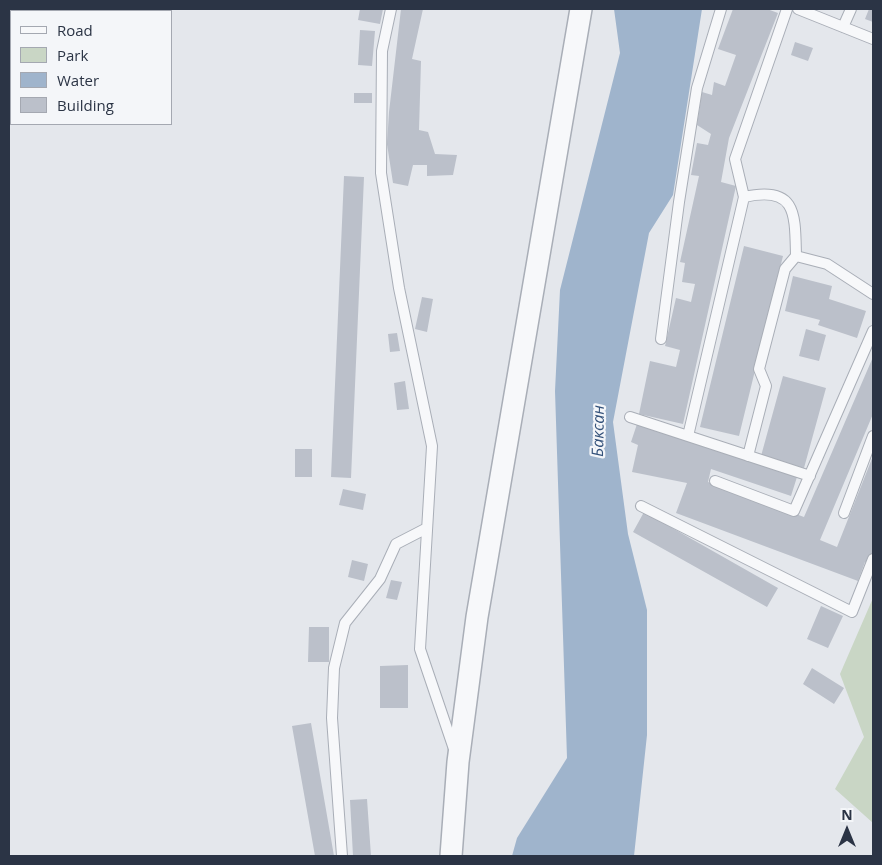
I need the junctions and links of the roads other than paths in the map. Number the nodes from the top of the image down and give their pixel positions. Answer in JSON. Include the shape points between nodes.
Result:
{"nodes":[{"id":1,"x":391,"y":9,"type":"edge"},
{"id":2,"x":581,"y":9,"type":"edge"},
{"id":3,"x":721,"y":9,"type":"edge"},
{"id":4,"x":787,"y":9,"type":"edge"},
{"id":5,"x":798,"y":9,"type":"edge"},
{"id":6,"x":851,"y":9,"type":"edge"},
{"id":7,"x":843,"y":27,"type":"junction"},
{"id":8,"x":873,"y":39,"type":"edge"},
{"id":9,"x":744,"y":197,"type":"junction"},
{"id":10,"x":796,"y":256,"type":"junction"},
{"id":11,"x":873,"y":294,"type":"edge"},
{"id":12,"x":873,"y":331,"type":"edge"},
{"id":13,"x":661,"y":339,"type":"dead end"},
{"id":14,"x":630,"y":417,"type":"dead end"},
{"id":15,"x":688,"y":436,"type":"junction"},
{"id":16,"x":873,"y":436,"type":"edge"},
{"id":17,"x":748,"y":456,"type":"junction"},
{"id":18,"x":810,"y":476,"type":"junction"},
{"id":19,"x":715,"y":481,"type":"dead end"},
{"id":20,"x":641,"y":506,"type":"dead end"},
{"id":21,"x":844,"y":513,"type":"dead end"},
{"id":22,"x":427,"y":528,"type":"junction"},
{"id":23,"x":873,"y":559,"type":"edge"},
{"id":24,"x":458,"y":762,"type":"junction"},
{"id":25,"x":342,"y":856,"type":"edge"},
{"id":26,"x":451,"y":856,"type":"edge"}],
"edges":[{"from":1,"to":22,"type":"lane","via":[[382,51],[381,173],[399,288],[432,446]]},
{"from":2,"to":24,"type":"street","via":[[477,617]]},
{"from":3,"to":13,"type":"lane","via":[[697,88]]},
{"from":4,"to":9,"type":"lane","via":[[735,159]]},
{"from":5,"to":7,"type":"lane"},
{"from":6,"to":7,"type":"lane"},
{"from":7,"to":8,"type":"lane"},
{"from":9,"to":10,"type":"lane","via":[[762,193],[782,197],[793,211]]},
{"from":9,"to":15,"type":"lane"},
{"from":10,"to":11,"type":"lane","via":[[826,264]]},
{"from":10,"to":17,"type":"lane","via":[[785,269],[759,369],[766,386]]},
{"from":12,"to":18,"type":"lane"},
{"from":14,"to":15,"type":"lane"},
{"from":15,"to":17,"type":"lane"},
{"from":16,"to":21,"type":"lane"},
{"from":17,"to":18,"type":"lane"},
{"from":18,"to":19,"type":"lane","via":[[794,511]]},
{"from":20,"to":23,"type":"lane","via":[[852,612]]},
{"from":22,"to":24,"type":"lane","via":[[420,649]]},
{"from":22,"to":25,"type":"lane","via":[[396,544],[380,579],[345,623],[334,668],[332,718]]},
{"from":24,"to":26,"type":"street"}]}
